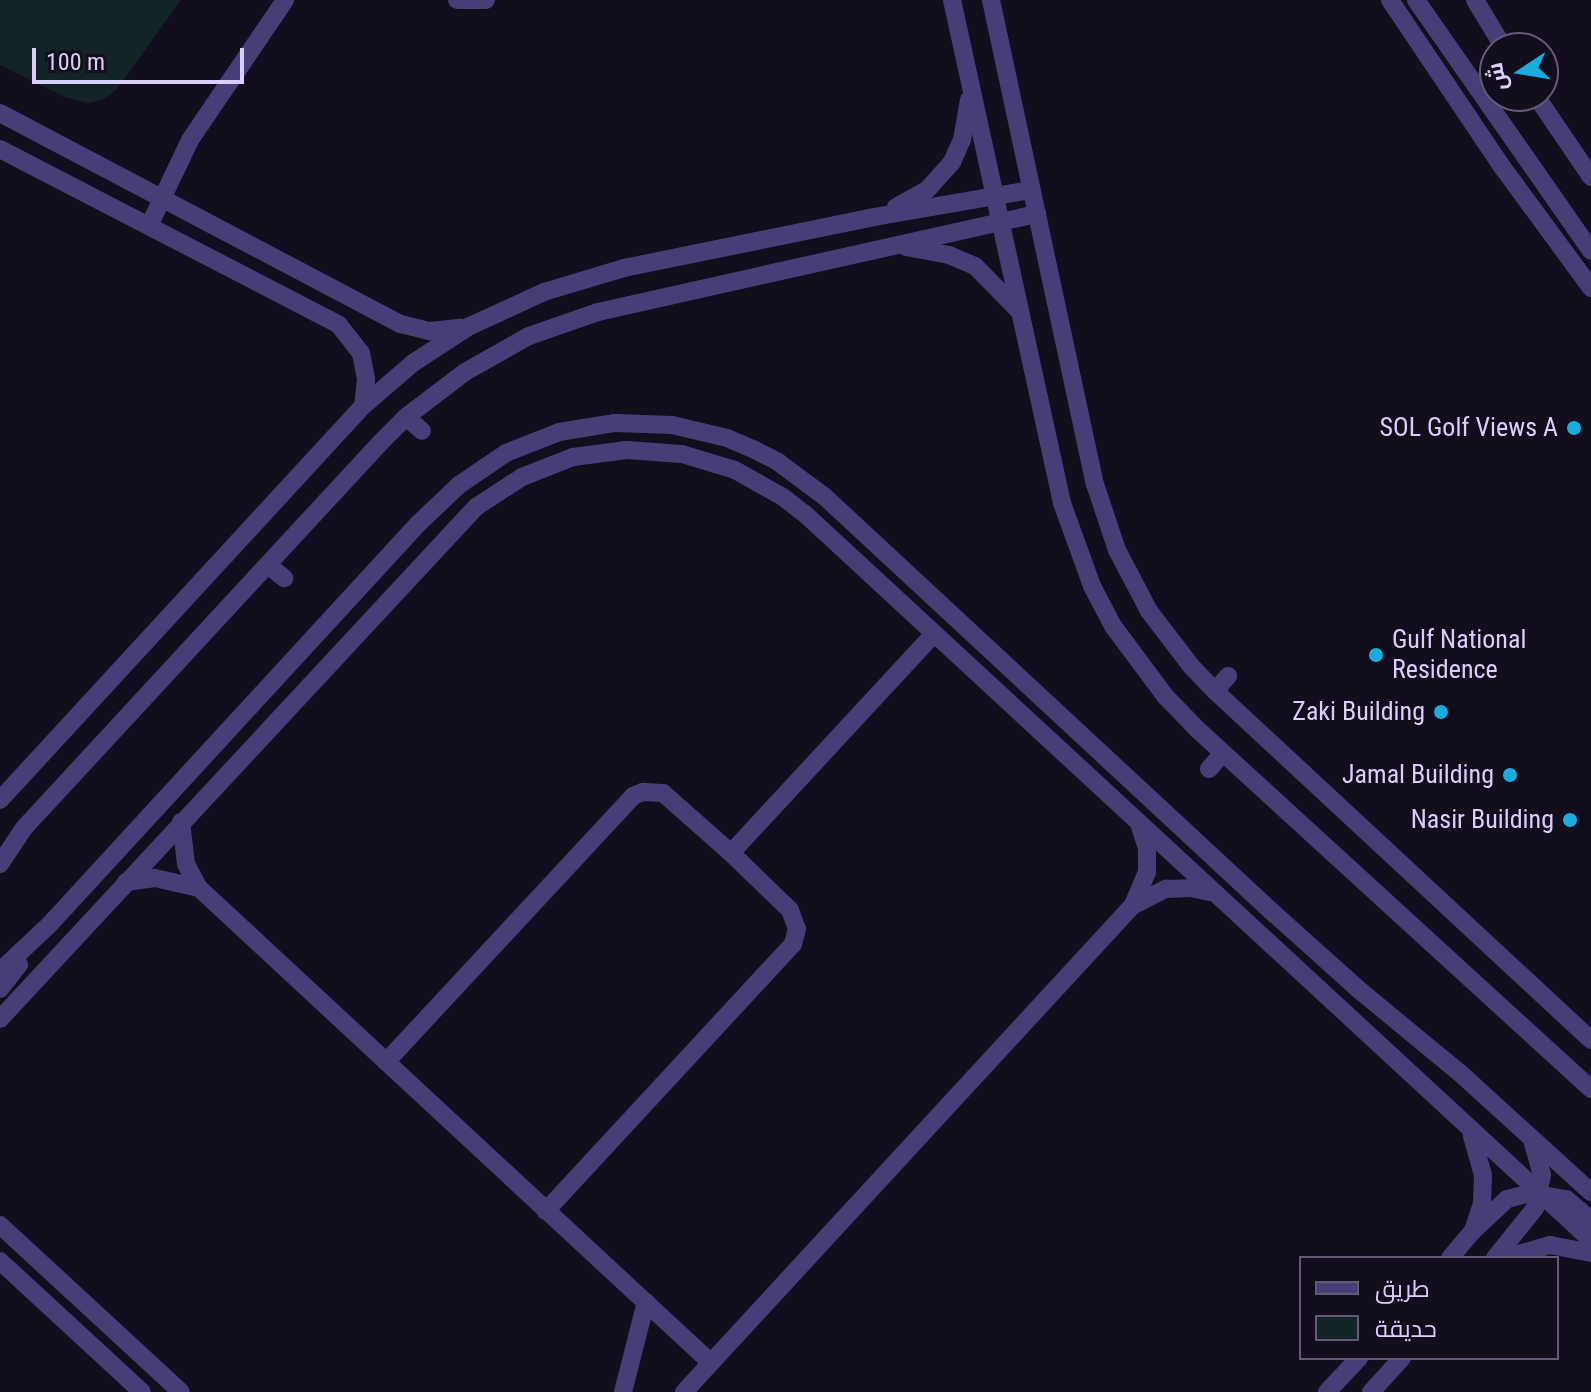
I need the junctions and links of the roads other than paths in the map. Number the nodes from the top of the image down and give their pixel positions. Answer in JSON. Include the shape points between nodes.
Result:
{"nodes":[{"id":1,"x":457,"y":0,"type":"edge"},
{"id":2,"x":486,"y":0,"type":"edge"},
{"id":3,"x":952,"y":0,"type":"edge"},
{"id":4,"x":991,"y":0,"type":"edge"},
{"id":5,"x":1390,"y":0,"type":"edge"},
{"id":6,"x":1416,"y":0,"type":"edge"},
{"id":7,"x":1475,"y":0,"type":"edge"},
{"id":8,"x":284,"y":2,"type":"edge"},
{"id":9,"x":1494,"y":32,"type":"edge"},
{"id":10,"x":971,"y":89,"type":"junction"},
{"id":11,"x":1547,"y":112,"type":"edge"},
{"id":12,"x":0,"y":113,"type":"edge"},
{"id":13,"x":1591,"y":142,"type":"edge"},
{"id":14,"x":0,"y":149,"type":"edge"},
{"id":15,"x":1574,"y":153,"type":"junction"},
{"id":16,"x":1591,"y":177,"type":"edge"},
{"id":17,"x":1031,"y":190,"type":"junction"},
{"id":18,"x":995,"y":196,"type":"junction"},
{"id":19,"x":161,"y":199,"type":"junction"},
{"id":20,"x":1037,"y":214,"type":"junction"},
{"id":21,"x":874,"y":217,"type":"junction"},
{"id":22,"x":1000,"y":222,"type":"junction"},
{"id":23,"x":149,"y":226,"type":"junction"},
{"id":24,"x":895,"y":245,"type":"junction"},
{"id":25,"x":1591,"y":251,"type":"edge"},
{"id":26,"x":1591,"y":288,"type":"edge"},
{"id":27,"x":1020,"y":312,"type":"junction"},
{"id":28,"x":468,"y":327,"type":"junction"},
{"id":29,"x":363,"y":406,"type":"junction"},
{"id":30,"x":406,"y":417,"type":"junction"},
{"id":31,"x":422,"y":431,"type":"dead end"},
{"id":32,"x":268,"y":565,"type":"junction"},
{"id":33,"x":284,"y":578,"type":"dead end"},
{"id":34,"x":934,"y":634,"type":"junction"},
{"id":35,"x":1228,"y":676,"type":"dead end"},
{"id":36,"x":1215,"y":691,"type":"junction"},
{"id":37,"x":1223,"y":753,"type":"junction"},
{"id":38,"x":1209,"y":769,"type":"dead end"},
{"id":39,"x":0,"y":800,"type":"edge"},
{"id":40,"x":181,"y":822,"type":"junction"},
{"id":41,"x":1140,"y":825,"type":"junction"},
{"id":42,"x":731,"y":853,"type":"junction"},
{"id":43,"x":0,"y":864,"type":"edge"},
{"id":44,"x":126,"y":882,"type":"junction"},
{"id":45,"x":199,"y":888,"type":"junction"},
{"id":46,"x":1214,"y":894,"type":"junction"},
{"id":47,"x":1133,"y":905,"type":"junction"},
{"id":48,"x":50,"y":924,"type":"junction"},
{"id":49,"x":0,"y":971,"type":"edge"},
{"id":50,"x":0,"y":989,"type":"edge"},
{"id":51,"x":0,"y":1019,"type":"edge"},
{"id":52,"x":1591,"y":1040,"type":"edge"},
{"id":53,"x":386,"y":1062,"type":"junction"},
{"id":54,"x":1591,"y":1089,"type":"edge"},
{"id":55,"x":1469,"y":1130,"type":"junction"},
{"id":56,"x":1530,"y":1137,"type":"junction"},
{"id":57,"x":1591,"y":1192,"type":"edge"},
{"id":58,"x":1539,"y":1194,"type":"junction"},
{"id":59,"x":546,"y":1211,"type":"junction"},
{"id":60,"x":1591,"y":1220,"type":"edge"},
{"id":61,"x":0,"y":1225,"type":"edge"},
{"id":62,"x":1473,"y":1231,"type":"junction"},
{"id":63,"x":1591,"y":1240,"type":"edge"},
{"id":64,"x":1591,"y":1253,"type":"edge"},
{"id":65,"x":1452,"y":1256,"type":"edge"},
{"id":66,"x":1497,"y":1256,"type":"edge"},
{"id":67,"x":1512,"y":1256,"type":"edge"},
{"id":68,"x":0,"y":1261,"type":"edge"},
{"id":69,"x":646,"y":1302,"type":"junction"},
{"id":70,"x":1357,"y":1360,"type":"edge"},
{"id":71,"x":1400,"y":1360,"type":"edge"},
{"id":72,"x":711,"y":1363,"type":"junction"},
{"id":73,"x":142,"y":1392,"type":"edge"},
{"id":74,"x":181,"y":1392,"type":"edge"},
{"id":75,"x":623,"y":1392,"type":"edge"},
{"id":76,"x":684,"y":1392,"type":"edge"},
{"id":77,"x":1327,"y":1392,"type":"edge"},
{"id":78,"x":1371,"y":1392,"type":"edge"}],
"edges":[{"from":1,"to":2,"type":"street"},
{"from":3,"to":10,"type":"street"},
{"from":4,"to":17,"type":"street"},
{"from":5,"to":26,"type":"street"},
{"from":6,"to":25,"type":"street"},
{"from":7,"to":9,"type":"street"},
{"from":8,"to":19,"type":"street","via":[[190,140]]},
{"from":10,"to":18,"type":"street"},
{"from":10,"to":21,"type":"street","via":[[962,140],[945,172],[917,196]]},
{"from":11,"to":15,"type":"street"},
{"from":12,"to":19,"type":"street"},
{"from":13,"to":15,"type":"street"},
{"from":14,"to":23,"type":"street"},
{"from":15,"to":16,"type":"street"},
{"from":17,"to":18,"type":"street"},
{"from":17,"to":20,"type":"street"},
{"from":18,"to":21,"type":"street"},
{"from":18,"to":22,"type":"street"},
{"from":19,"to":23,"type":"street"},
{"from":19,"to":28,"type":"street","via":[[401,324],[430,331]]},
{"from":20,"to":22,"type":"street"},
{"from":20,"to":36,"type":"street","via":[[1109,528],[1149,611]]},
{"from":21,"to":28,"type":"street","via":[[584,278]]},
{"from":22,"to":24,"type":"street"},
{"from":22,"to":27,"type":"street"},
{"from":23,"to":29,"type":"street","via":[[348,332],[365,366]]},
{"from":24,"to":27,"type":"street","via":[[949,255],[975,266]]},
{"from":24,"to":30,"type":"street","via":[[563,323],[496,353]]},
{"from":27,"to":37,"type":"street","via":[[1062,503],[1092,586],[1138,663]]},
{"from":28,"to":29,"type":"street","via":[[413,363]]},
{"from":29,"to":39,"type":"street"},
{"from":30,"to":31,"type":"street"},
{"from":30,"to":32,"type":"street"},
{"from":32,"to":33,"type":"street"},
{"from":32,"to":43,"type":"street","via":[[24,828]]},
{"from":34,"to":40,"type":"street","via":[[805,514],[760,482],[709,460],[655,450],[573,457],[510,483],[455,525]]},
{"from":34,"to":41,"type":"street"},
{"from":34,"to":42,"type":"street"},
{"from":35,"to":36,"type":"street"},
{"from":36,"to":52,"type":"street"},
{"from":37,"to":38,"type":"street"},
{"from":37,"to":54,"type":"street"},
{"from":40,"to":44,"type":"street"},
{"from":40,"to":45,"type":"street","via":[[186,864]]},
{"from":41,"to":46,"type":"street"},
{"from":41,"to":47,"type":"street","via":[[1148,860]]},
{"from":42,"to":53,"type":"street","via":[[663,793],[633,796]]},
{"from":42,"to":59,"type":"street","via":[[790,910],[797,929],[793,944]]},
{"from":44,"to":45,"type":"street","via":[[155,878]]},
{"from":44,"to":51,"type":"street"},
{"from":45,"to":53,"type":"street"},
{"from":46,"to":47,"type":"street","via":[[1166,889]]},
{"from":46,"to":55,"type":"street"},
{"from":47,"to":72,"type":"street"},
{"from":48,"to":49,"type":"street"},
{"from":48,"to":50,"type":"street"},
{"from":48,"to":56,"type":"street","via":[[459,485],[506,453],[559,432],[615,423],[672,425],[753,449],[824,496],[1270,910]]},
{"from":53,"to":59,"type":"street"},
{"from":55,"to":58,"type":"street"},
{"from":55,"to":62,"type":"street","via":[[1483,1175]]},
{"from":56,"to":57,"type":"street"},
{"from":56,"to":58,"type":"street","via":[[1541,1167]]},
{"from":58,"to":60,"type":"street","via":[[1566,1199]]},
{"from":58,"to":62,"type":"street","via":[[1507,1199]]},
{"from":58,"to":63,"type":"street"},
{"from":58,"to":66,"type":"street","via":[[1531,1216]]},
{"from":59,"to":69,"type":"street"},
{"from":61,"to":74,"type":"street"},
{"from":62,"to":65,"type":"street"},
{"from":64,"to":67,"type":"street","via":[[1550,1245]]},
{"from":68,"to":73,"type":"street"},
{"from":69,"to":72,"type":"street"},
{"from":69,"to":75,"type":"street"},
{"from":70,"to":77,"type":"street"},
{"from":71,"to":78,"type":"street"},
{"from":72,"to":76,"type":"street"}]}
